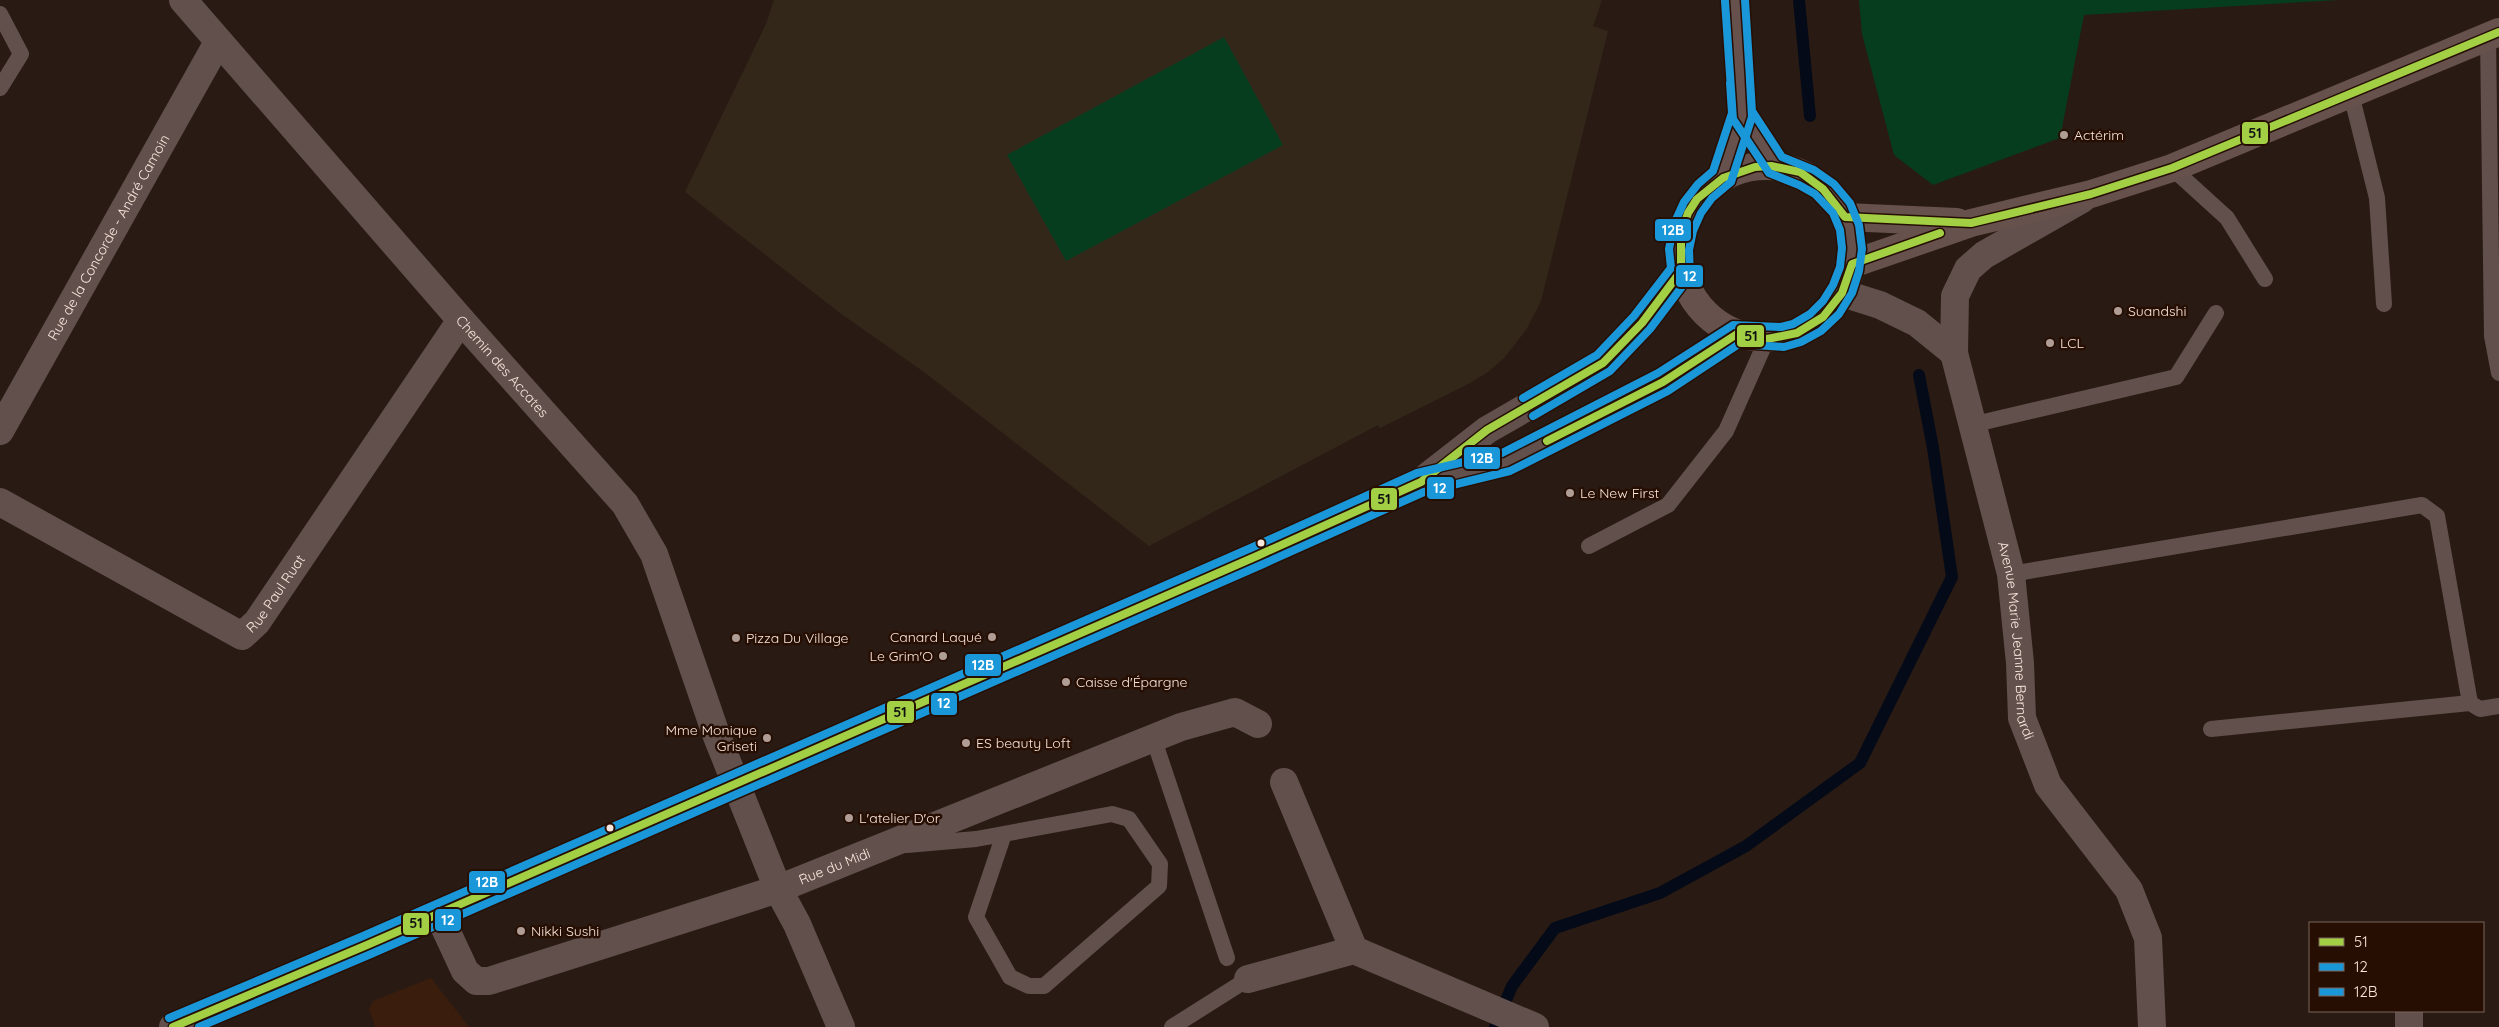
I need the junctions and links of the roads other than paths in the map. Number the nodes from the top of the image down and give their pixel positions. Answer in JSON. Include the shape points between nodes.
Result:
{"nodes":[{"id":1,"x":183,"y":0,"type":"edge"},
{"id":2,"x":1735,"y":0,"type":"edge"},
{"id":3,"x":0,"y":14,"type":"edge"},
{"id":4,"x":2494,"y":34,"type":"edge"},
{"id":5,"x":218,"y":42,"type":"junction"},
{"id":6,"x":0,"y":88,"type":"edge"},
{"id":7,"x":2352,"y":94,"type":"junction"},
{"id":8,"x":1742,"y":114,"type":"junction"},
{"id":9,"x":1776,"y":166,"type":"junction"},
{"id":10,"x":2172,"y":168,"type":"junction"},
{"id":11,"x":1722,"y":177,"type":"junction"},
{"id":12,"x":2091,"y":194,"type":"junction"},
{"id":13,"x":1846,"y":217,"type":"junction"},
{"id":14,"x":1971,"y":223,"type":"junction"},
{"id":15,"x":1852,"y":264,"type":"junction"},
{"id":16,"x":1681,"y":271,"type":"junction"},
{"id":17,"x":2265,"y":279,"type":"dead end"},
{"id":18,"x":1842,"y":293,"type":"junction"},
{"id":19,"x":2384,"y":304,"type":"dead end"},
{"id":20,"x":2216,"y":314,"type":"dead end"},
{"id":21,"x":460,"y":320,"type":"junction"},
{"id":22,"x":1737,"y":334,"type":"junction"},
{"id":23,"x":1767,"y":339,"type":"junction"},
{"id":24,"x":1954,"y":353,"type":"junction"},
{"id":25,"x":2499,"y":373,"type":"edge"},
{"id":26,"x":1971,"y":425,"type":"junction"},
{"id":27,"x":0,"y":431,"type":"edge"},
{"id":28,"x":1421,"y":482,"type":"junction"},
{"id":29,"x":0,"y":502,"type":"edge"},
{"id":30,"x":1589,"y":546,"type":"dead end"},
{"id":31,"x":2011,"y":574,"type":"junction"},
{"id":32,"x":2470,"y":703,"type":"junction"},
{"id":33,"x":2499,"y":706,"type":"edge"},
{"id":34,"x":1258,"y":724,"type":"dead end"},
{"id":35,"x":2210,"y":729,"type":"dead end"},
{"id":36,"x":1153,"y":738,"type":"junction"},
{"id":37,"x":1284,"y":782,"type":"dead end"},
{"id":38,"x":736,"y":784,"type":"junction"},
{"id":39,"x":1004,"y":834,"type":"junction"},
{"id":40,"x":882,"y":847,"type":"junction"},
{"id":41,"x":778,"y":889,"type":"junction"},
{"id":42,"x":438,"y":913,"type":"junction"},
{"id":43,"x":1354,"y":950,"type":"junction"},
{"id":44,"x":1227,"y":958,"type":"dead end"},
{"id":45,"x":1248,"y":979,"type":"joint"},
{"id":46,"x":2409,"y":1012,"type":"edge"},
{"id":47,"x":1527,"y":1023,"type":"edge"},
{"id":48,"x":173,"y":1027,"type":"edge"},
{"id":49,"x":841,"y":1027,"type":"edge"},
{"id":50,"x":1172,"y":1027,"type":"edge"},
{"id":51,"x":2152,"y":1027,"type":"edge"},
{"id":52,"x":2409,"y":1027,"type":"edge"}],
"edges":[{"from":1,"to":5,"type":"street","name":"Chemin des Accates"},
{"from":2,"to":8,"type":"main road"},
{"from":3,"to":6,"type":"lane","via":[[21,54]]},
{"from":4,"to":7,"type":"main road"},
{"from":4,"to":25,"type":"lane","via":[[2492,336]]},
{"from":5,"to":21,"type":"street","name":"Chemin des Accates"},
{"from":5,"to":27,"type":"street","name":"Rue de la Concorde - André Camoin"},
{"from":7,"to":10,"type":"main road"},
{"from":7,"to":19,"type":"lane","via":[[2377,198]]},
{"from":8,"to":9,"type":"main road"},
{"from":8,"to":11,"type":"main road"},
{"from":9,"to":11,"type":"main road","via":[[1741,169]]},
{"from":9,"to":13,"type":"main road","via":[[1805,174],[1829,192]]},
{"from":10,"to":12,"type":"main road"},
{"from":10,"to":17,"type":"lane","via":[[2227,218]]},
{"from":11,"to":16,"type":"main road","via":[[1705,191],[1683,228],[1679,250]]},
{"from":12,"to":14,"type":"main road"},
{"from":12,"to":24,"type":"street","name":"Avenue Marie Jeanne Bernardi","via":[[1984,256],[1968,269],[1955,296]]},
{"from":13,"to":14,"type":"main road"},
{"from":13,"to":15,"type":"main road","via":[[1852,240]]},
{"from":14,"to":15,"type":"main road"},
{"from":15,"to":18,"type":"main road"},
{"from":16,"to":22,"type":"main road","via":[[1701,310]]},
{"from":16,"to":28,"type":"street","via":[[1642,323],[1603,363],[1487,430]]},
{"from":18,"to":23,"type":"main road","via":[[1823,317],[1797,333]]},
{"from":18,"to":24,"type":"street","via":[[1880,305],[1917,323]]},
{"from":20,"to":26,"type":"lane","via":[[2176,377]]},
{"from":21,"to":29,"type":"street","name":"Rue Paul Ruat","via":[[257,622],[242,636]]},
{"from":21,"to":38,"type":"street","name":"Chemin des Accates","via":[[625,504],[654,554]]},
{"from":22,"to":23,"type":"main road"},
{"from":22,"to":28,"type":"street","via":[[1663,382],[1504,462]]},
{"from":23,"to":30,"type":"lane","via":[[1726,431],[1668,504]]},
{"from":24,"to":26,"type":"street","name":"Avenue Marie Jeanne Bernardi"},
{"from":26,"to":31,"type":"street","name":"Avenue Marie Jeanne Bernardi"},
{"from":28,"to":38,"type":"street"},
{"from":31,"to":32,"type":"lane","via":[[2422,505],[2437,516]]},
{"from":31,"to":51,"type":"street","name":"Avenue Marie Jeanne Bernardi","via":[[2022,718],[2048,785],[2129,890],[2148,938]]},
{"from":32,"to":33,"type":"lane","via":[[2480,709]]},
{"from":32,"to":35,"type":"lane"},
{"from":34,"to":36,"type":"street","name":"Rue du Midi","via":[[1235,712]]},
{"from":36,"to":40,"type":"street","name":"Rue du Midi"},
{"from":36,"to":44,"type":"lane"},
{"from":37,"to":43,"type":"street"},
{"from":38,"to":41,"type":"street","name":"Chemin des Accates"},
{"from":38,"to":42,"type":"street"},
{"from":39,"to":39,"type":"lane","via":[[1112,814],[1129,819],[1160,864],[1159,886],[1044,986],[1029,986],[1010,977],[976,917]]},
{"from":39,"to":40,"type":"lane"},
{"from":40,"to":41,"type":"street","name":"Rue du Midi"},
{"from":41,"to":42,"type":"street","name":"Rue du Midi","via":[[489,981],[476,981],[466,971]]},
{"from":41,"to":49,"type":"street","name":"Chemin des Accates","via":[[797,924]]},
{"from":42,"to":48,"type":"street"},
{"from":43,"to":45,"type":"street"},
{"from":43,"to":47,"type":"street"},
{"from":45,"to":50,"type":"lane"},
{"from":46,"to":52,"type":"street"}]}
